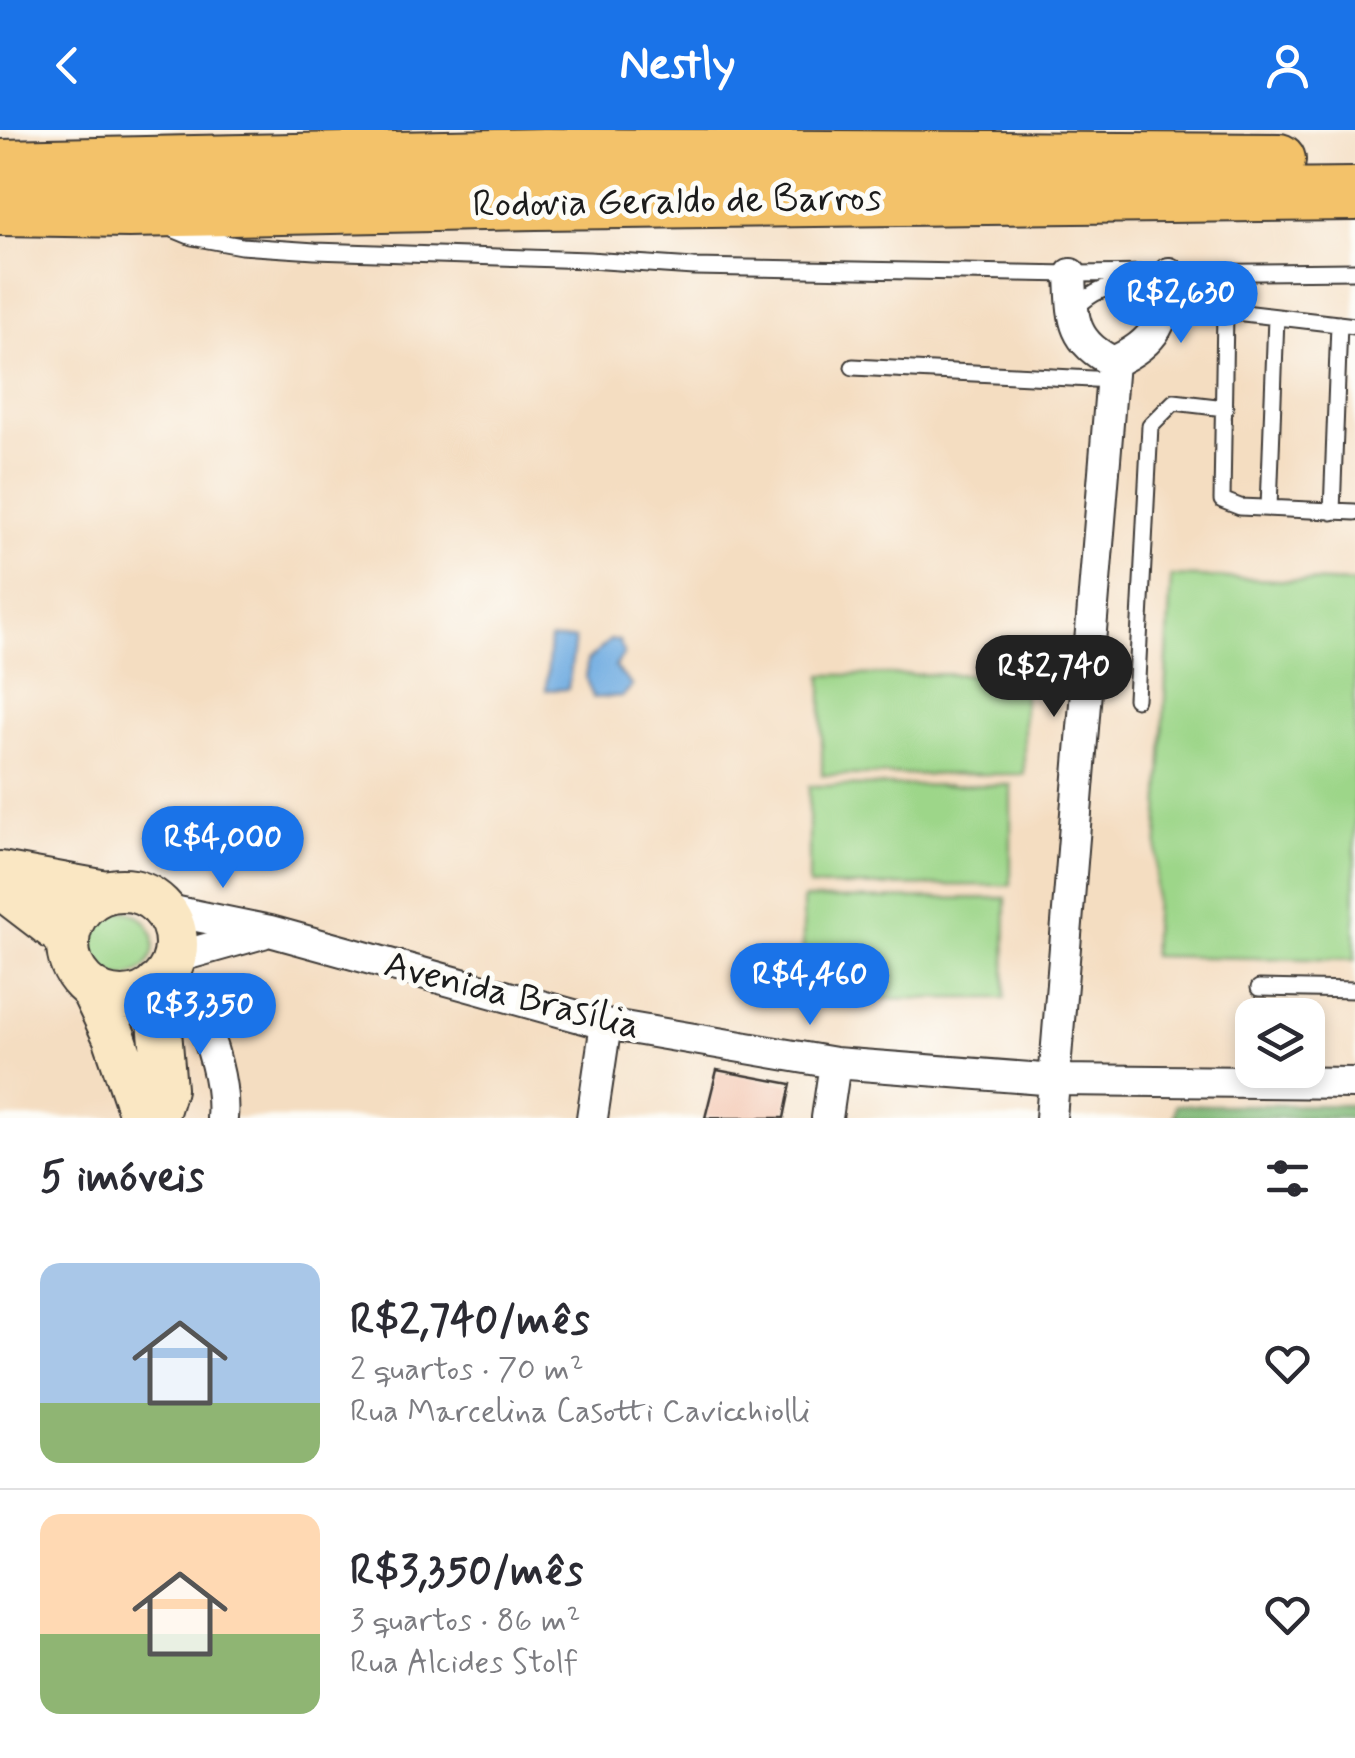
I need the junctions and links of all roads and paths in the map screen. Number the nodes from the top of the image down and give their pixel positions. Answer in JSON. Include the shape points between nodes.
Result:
{"nodes":[{"id":1,"x":1355,"y":160,"type":"edge"},
{"id":2,"x":0,"y":166,"type":"edge"},
{"id":3,"x":1355,"y":194,"type":"edge"},
{"id":4,"x":0,"y":209,"type":"edge"},
{"id":5,"x":130,"y":211,"type":"junction"},
{"id":6,"x":1355,"y":271,"type":"edge"},
{"id":7,"x":1071,"y":274,"type":"junction"},
{"id":8,"x":1168,"y":288,"type":"junction"},
{"id":9,"x":1225,"y":311,"type":"junction"},
{"id":10,"x":1073,"y":312,"type":"junction"},
{"id":11,"x":1276,"y":317,"type":"junction"},
{"id":12,"x":1347,"y":325,"type":"edge"},
{"id":13,"x":852,"y":367,"type":"dead end"},
{"id":14,"x":1112,"y":371,"type":"junction"},
{"id":15,"x":1224,"y":408,"type":"junction"},
{"id":16,"x":1269,"y":508,"type":"junction"},
{"id":17,"x":1332,"y":512,"type":"junction"},
{"id":18,"x":1355,"y":512,"type":"edge"},
{"id":19,"x":1136,"y":699,"type":"dead end"},
{"id":20,"x":0,"y":873,"type":"edge"},
{"id":21,"x":0,"y":888,"type":"edge"},
{"id":22,"x":106,"y":892,"type":"junction"},
{"id":23,"x":163,"y":909,"type":"junction"},
{"id":24,"x":270,"y":931,"type":"junction"},
{"id":25,"x":68,"y":939,"type":"junction"},
{"id":26,"x":166,"y":972,"type":"junction"},
{"id":27,"x":92,"y":988,"type":"junction"},
{"id":28,"x":1258,"y":988,"type":"dead end"},
{"id":29,"x":1355,"y":990,"type":"edge"},
{"id":30,"x":606,"y":1024,"type":"junction"},
{"id":31,"x":836,"y":1063,"type":"junction"},
{"id":32,"x":1056,"y":1080,"type":"junction"},
{"id":33,"x":1355,"y":1083,"type":"edge"},
{"id":34,"x":142,"y":1118,"type":"edge"},
{"id":35,"x":156,"y":1118,"type":"edge"},
{"id":36,"x":222,"y":1118,"type":"edge"},
{"id":37,"x":592,"y":1118,"type":"edge"},
{"id":38,"x":827,"y":1118,"type":"edge"},
{"id":39,"x":1051,"y":1118,"type":"edge"}],
"edges":[{"from":1,"to":2,"type":"highway","name":"Rodovia Geraldo de Barros","via":[[546,155]]},
{"from":3,"to":5,"type":"highway","name":"Rodovia Geraldo de Barros"},
{"from":4,"to":5,"type":"highway","name":"Rodovia Geraldo de Barros"},
{"from":5,"to":7,"type":"lane","via":[[192,237],[315,252]]},
{"from":6,"to":8,"type":"lane"},
{"from":7,"to":8,"type":"lane"},
{"from":7,"to":10,"type":"street"},
{"from":8,"to":9,"type":"lane"},
{"from":8,"to":10,"type":"lane","via":[[1120,285],[1086,297]]},
{"from":8,"to":14,"type":"street","via":[[1155,332]]},
{"from":9,"to":11,"type":"lane"},
{"from":9,"to":15,"type":"lane"},
{"from":10,"to":14,"type":"street","via":[[1082,340]]},
{"from":11,"to":12,"type":"lane"},
{"from":11,"to":16,"type":"lane"},
{"from":12,"to":17,"type":"lane"},
{"from":13,"to":14,"type":"lane"},
{"from":14,"to":32,"type":"street"},
{"from":15,"to":16,"type":"lane","via":[[1222,500]]},
{"from":15,"to":19,"type":"lane","via":[[1174,402],[1150,426]]},
{"from":16,"to":17,"type":"lane"},
{"from":17,"to":18,"type":"lane"},
{"from":20,"to":22,"type":"main road"},
{"from":21,"to":25,"type":"main road"},
{"from":22,"to":23,"type":"main road","via":[[137,892]]},
{"from":22,"to":25,"type":"main road","via":[[76,915]]},
{"from":23,"to":24,"type":"street","name":"Avenida Brasília"},
{"from":23,"to":26,"type":"main road","via":[[174,932]]},
{"from":24,"to":26,"type":"street"},
{"from":24,"to":30,"type":"street","name":"Avenida Brasília"},
{"from":25,"to":27,"type":"main road","via":[[76,972]]},
{"from":26,"to":27,"type":"main road","via":[[128,997]]},
{"from":26,"to":35,"type":"main road","via":[[166,1089]]},
{"from":26,"to":36,"type":"street","via":[[196,1012],[213,1056]]},
{"from":27,"to":34,"type":"main road"},
{"from":28,"to":29,"type":"lane"},
{"from":30,"to":31,"type":"street","name":"Avenida Brasília"},
{"from":30,"to":37,"type":"street"},
{"from":31,"to":32,"type":"street","name":"Avenida Brasília"},
{"from":31,"to":38,"type":"street"},
{"from":32,"to":33,"type":"street","name":"Avenida Brasília"},
{"from":32,"to":39,"type":"street"}]}
